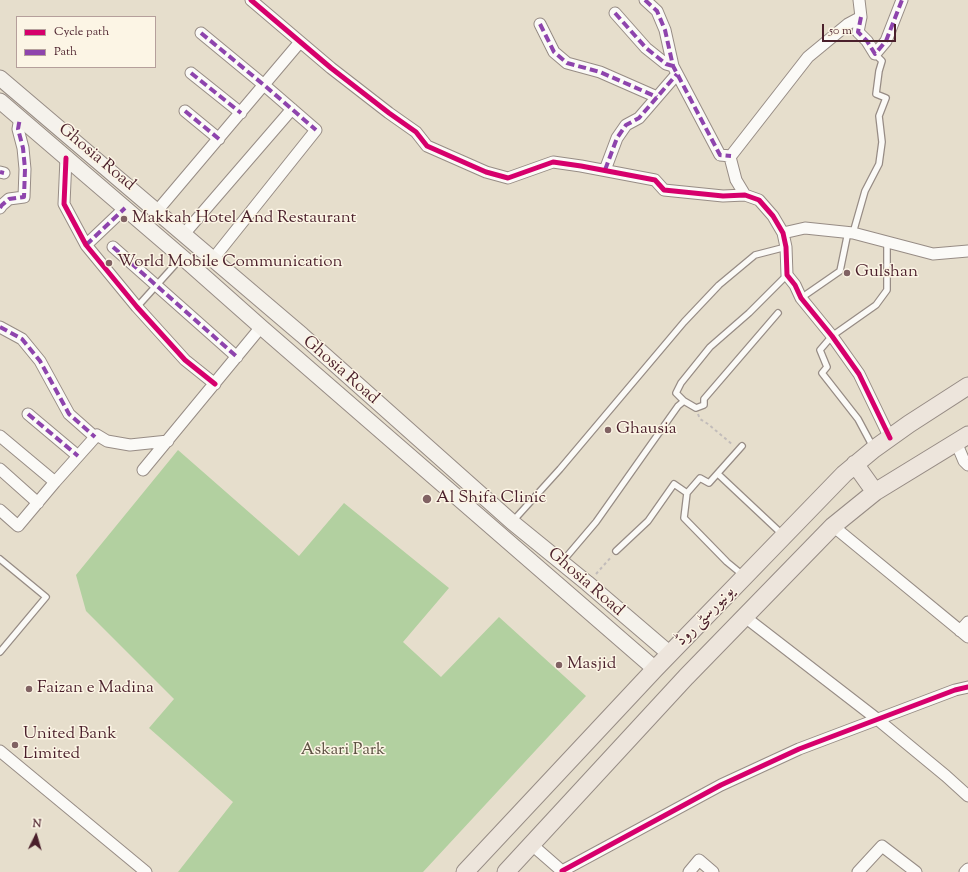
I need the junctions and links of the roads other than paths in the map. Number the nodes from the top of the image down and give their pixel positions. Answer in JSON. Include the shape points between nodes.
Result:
{"nodes":[{"id":1,"x":251,"y":0,"type":"edge"},
{"id":2,"x":645,"y":0,"type":"edge"},
{"id":3,"x":859,"y":0,"type":"edge"},
{"id":4,"x":902,"y":0,"type":"edge"},
{"id":5,"x":615,"y":13,"type":"dead end"},
{"id":6,"x":861,"y":17,"type":"junction"},
{"id":7,"x":540,"y":24,"type":"dead end"},
{"id":8,"x":201,"y":33,"type":"dead end"},
{"id":9,"x":300,"y":42,"type":"junction"},
{"id":10,"x":875,"y":54,"type":"junction"},
{"id":11,"x":675,"y":70,"type":"junction"},
{"id":12,"x":191,"y":73,"type":"dead end"},
{"id":13,"x":0,"y":78,"type":"edge"},
{"id":14,"x":264,"y":85,"type":"junction"},
{"id":15,"x":658,"y":97,"type":"junction"},
{"id":16,"x":0,"y":101,"type":"edge"},
{"id":17,"x":292,"y":109,"type":"junction"},
{"id":18,"x":186,"y":111,"type":"dead end"},
{"id":19,"x":240,"y":113,"type":"junction"},
{"id":20,"x":20,"y":118,"type":"junction"},
{"id":21,"x":219,"y":138,"type":"junction"},
{"id":22,"x":731,"y":156,"type":"junction"},
{"id":23,"x":66,"y":158,"type":"junction"},
{"id":24,"x":605,"y":170,"type":"junction"},
{"id":25,"x":745,"y":195,"type":"junction"},
{"id":26,"x":0,"y":208,"type":"edge"},
{"id":27,"x":125,"y":208,"type":"junction"},
{"id":28,"x":157,"y":211,"type":"junction"},
{"id":29,"x":783,"y":233,"type":"junction"},
{"id":30,"x":851,"y":233,"type":"junction"},
{"id":31,"x":184,"y":234,"type":"junction"},
{"id":32,"x":887,"y":243,"type":"junction"},
{"id":33,"x":86,"y":245,"type":"junction"},
{"id":34,"x":113,"y":247,"type":"dead end"},
{"id":35,"x":786,"y":247,"type":"junction"},
{"id":36,"x":968,"y":251,"type":"edge"},
{"id":37,"x":182,"y":257,"type":"junction"},
{"id":38,"x":213,"y":259,"type":"junction"},
{"id":39,"x":787,"y":275,"type":"junction"},
{"id":40,"x":156,"y":286,"type":"junction"},
{"id":41,"x":801,"y":298,"type":"junction"},
{"id":42,"x":265,"y":304,"type":"junction"},
{"id":43,"x":137,"y":307,"type":"junction"},
{"id":44,"x":778,"y":313,"type":"dead end"},
{"id":45,"x":257,"y":323,"type":"junction"},
{"id":46,"x":0,"y":327,"type":"edge"},
{"id":47,"x":832,"y":336,"type":"junction"},
{"id":48,"x":237,"y":357,"type":"junction"},
{"id":49,"x":215,"y":384,"type":"junction"},
{"id":50,"x":968,"y":386,"type":"edge"},
{"id":51,"x":684,"y":401,"type":"junction"},
{"id":52,"x":28,"y":414,"type":"dead end"},
{"id":53,"x":0,"y":436,"type":"edge"},
{"id":54,"x":95,"y":437,"type":"junction"},
{"id":55,"x":890,"y":438,"type":"junction"},
{"id":56,"x":962,"y":439,"type":"edge"},
{"id":57,"x":168,"y":441,"type":"junction"},
{"id":58,"x":740,"y":448,"type":"road end"},
{"id":59,"x":874,"y":449,"type":"junction"},
{"id":60,"x":78,"y":456,"type":"junction"},
{"id":61,"x":855,"y":464,"type":"junction"},
{"id":62,"x":968,"y":465,"type":"edge"},
{"id":63,"x":0,"y":469,"type":"edge"},
{"id":64,"x":143,"y":470,"type":"dead end"},
{"id":65,"x":718,"y":474,"type":"junction"},
{"id":66,"x":56,"y":482,"type":"junction"},
{"id":67,"x":875,"y":492,"type":"junction"},
{"id":68,"x":687,"y":493,"type":"junction"},
{"id":69,"x":38,"y":503,"type":"junction"},
{"id":70,"x":0,"y":510,"type":"edge"},
{"id":71,"x":512,"y":522,"type":"junction"},
{"id":72,"x":833,"y":526,"type":"junction"},
{"id":73,"x":783,"y":535,"type":"junction"},
{"id":74,"x":616,"y":551,"type":"road end"},
{"id":75,"x":0,"y":559,"type":"edge"},
{"id":76,"x":562,"y":562,"type":"junction"},
{"id":77,"x":744,"y":576,"type":"junction"},
{"id":78,"x":745,"y":617,"type":"junction"},
{"id":79,"x":968,"y":622,"type":"edge"},
{"id":80,"x":964,"y":634,"type":"edge"},
{"id":81,"x":0,"y":652,"type":"edge"},
{"id":82,"x":670,"y":654,"type":"junction"},
{"id":83,"x":655,"y":669,"type":"junction"},
{"id":84,"x":968,"y":687,"type":"edge"},
{"id":85,"x":877,"y":719,"type":"junction"},
{"id":86,"x":0,"y":751,"type":"edge"},
{"id":87,"x":968,"y":796,"type":"edge"},
{"id":88,"x":531,"y":844,"type":"junction"},
{"id":89,"x":968,"y":869,"type":"edge"},
{"id":90,"x":563,"y":871,"type":"edge"},
{"id":91,"x":146,"y":872,"type":"edge"},
{"id":92,"x":465,"y":872,"type":"edge"},
{"id":93,"x":506,"y":872,"type":"edge"},
{"id":94,"x":688,"y":872,"type":"edge"},
{"id":95,"x":713,"y":872,"type":"edge"},
{"id":96,"x":858,"y":872,"type":"edge"},
{"id":97,"x":916,"y":872,"type":"edge"},
{"id":98,"x":966,"y":872,"type":"edge"}],
"edges":[{"from":1,"to":9,"type":"street"},
{"from":2,"to":11,"type":"street","via":[[657,11],[665,30]]},
{"from":3,"to":6,"type":"street"},
{"from":4,"to":10,"type":"street","via":[[886,41]]},
{"from":5,"to":11,"type":"street","via":[[646,48]]},
{"from":6,"to":10,"type":"street","via":[[858,32]]},
{"from":6,"to":22,"type":"street","via":[[848,24],[808,57]]},
{"from":7,"to":15,"type":"street","via":[[554,52],[567,63],[600,72]]},
{"from":8,"to":14,"type":"street"},
{"from":9,"to":14,"type":"street"},
{"from":9,"to":24,"type":"street","via":[[416,132],[428,146],[486,172],[508,178],[553,162]]},
{"from":10,"to":30,"type":"lane","via":[[882,61],[876,94],[886,98],[879,116],[882,142],[879,164]]},
{"from":11,"to":15,"type":"street"},
{"from":11,"to":22,"type":"street","via":[[720,155]]},
{"from":12,"to":19,"type":"street"},
{"from":13,"to":28,"type":"main road"},
{"from":14,"to":17,"type":"street"},
{"from":14,"to":19,"type":"street"},
{"from":15,"to":24,"type":"street","via":[[639,118],[626,126],[617,138]]},
{"from":16,"to":20,"type":"main road","name":"Ghosia Road"},
{"from":17,"to":31,"type":"street"},
{"from":17,"to":38,"type":"street","via":[[316,130]]},
{"from":18,"to":21,"type":"street"},
{"from":19,"to":21,"type":"street"},
{"from":20,"to":23,"type":"main road","name":"Ghosia Road"},
{"from":20,"to":26,"type":"street","via":[[18,129],[25,169],[24,197],[9,199]]},
{"from":21,"to":28,"type":"street"},
{"from":22,"to":25,"type":"street","via":[[736,180]]},
{"from":23,"to":27,"type":"main road","name":"Ghosia Road"},
{"from":23,"to":33,"type":"street","via":[[64,204]]},
{"from":24,"to":25,"type":"street","via":[[655,180],[664,190],[723,196]]},
{"from":25,"to":29,"type":"street","via":[[759,200]]},
{"from":27,"to":33,"type":"street"},
{"from":27,"to":37,"type":"main road","name":"Ghosia Road"},
{"from":28,"to":31,"type":"main road"},
{"from":29,"to":30,"type":"street","via":[[805,228]]},
{"from":29,"to":35,"type":"street"},
{"from":30,"to":32,"type":"street"},
{"from":30,"to":41,"type":"lane","via":[[840,271]]},
{"from":31,"to":38,"type":"main road"},
{"from":32,"to":36,"type":"street","via":[[933,254]]},
{"from":32,"to":47,"type":"lane","via":[[887,290],[876,305]]},
{"from":33,"to":43,"type":"street"},
{"from":34,"to":40,"type":"street"},
{"from":35,"to":39,"type":"street"},
{"from":35,"to":71,"type":"lane","via":[[755,254],[719,285],[684,322]]},
{"from":37,"to":40,"type":"lane"},
{"from":37,"to":45,"type":"main road","name":"Ghosia Road"},
{"from":38,"to":42,"type":"main road"},
{"from":39,"to":41,"type":"street"},
{"from":39,"to":51,"type":"lane","via":[[710,347],[681,382],[676,393]]},
{"from":40,"to":43,"type":"lane"},
{"from":40,"to":48,"type":"street"},
{"from":41,"to":47,"type":"street"},
{"from":42,"to":45,"type":"main road"},
{"from":42,"to":71,"type":"main road"},
{"from":43,"to":49,"type":"street","via":[[185,360]]},
{"from":44,"to":51,"type":"lane","via":[[704,399],[704,405],[696,408]]},
{"from":45,"to":48,"type":"street"},
{"from":45,"to":83,"type":"main road","name":"Ghosia Road"},
{"from":46,"to":54,"type":"street","via":[[22,339],[40,361],[69,414]]},
{"from":47,"to":55,"type":"street","via":[[859,374]]},
{"from":47,"to":59,"type":"lane","via":[[820,350],[827,367],[822,373],[858,419]]},
{"from":48,"to":49,"type":"street"},
{"from":49,"to":57,"type":"street"},
{"from":50,"to":55,"type":"main road","name":"یونیورسٹی روڈ"},
{"from":51,"to":76,"type":"lane","via":[[596,522]]},
{"from":52,"to":60,"type":"street"},
{"from":53,"to":66,"type":"street"},
{"from":54,"to":57,"type":"street","via":[[97,435],[107,441],[130,445]]},
{"from":54,"to":60,"type":"street"},
{"from":55,"to":59,"type":"main road","name":"یونیورسٹی روڈ"},
{"from":56,"to":62,"type":"street","via":[[964,461]]},
{"from":56,"to":67,"type":"main road","name":"یونیورسٹی روڈ"},
{"from":57,"to":64,"type":"street"},
{"from":58,"to":65,"type":"lane"},
{"from":59,"to":61,"type":"main road","name":"یونیورسٹی روڈ"},
{"from":60,"to":66,"type":"street"},
{"from":61,"to":67,"type":"main road"},
{"from":61,"to":73,"type":"main road","name":"یونیورسٹی روڈ"},
{"from":63,"to":69,"type":"street"},
{"from":65,"to":68,"type":"lane","via":[[709,483],[700,478]]},
{"from":65,"to":73,"type":"lane"},
{"from":66,"to":69,"type":"street"},
{"from":67,"to":72,"type":"main road","name":"یونیورسٹی روڈ"},
{"from":68,"to":74,"type":"lane","via":[[674,484],[648,521]]},
{"from":68,"to":77,"type":"lane","via":[[685,520],[726,562]]},
{"from":69,"to":70,"type":"street","via":[[18,526]]},
{"from":71,"to":76,"type":"main road"},
{"from":72,"to":78,"type":"main road","name":"یونیورسٹی روڈ"},
{"from":72,"to":80,"type":"street"},
{"from":73,"to":77,"type":"main road","name":"یونیورسٹی روڈ"},
{"from":75,"to":81,"type":"lane","via":[[46,597]]},
{"from":76,"to":82,"type":"main road"},
{"from":77,"to":82,"type":"main road","name":"یونیورسٹی روڈ"},
{"from":78,"to":85,"type":"street"},
{"from":78,"to":88,"type":"main road","name":"یونیورسٹی روڈ"},
{"from":79,"to":80,"type":"street"},
{"from":82,"to":83,"type":"main road","name":"یونیورسٹی روڈ"},
{"from":83,"to":92,"type":"main road","name":"یونیورسٹی روڈ"},
{"from":84,"to":85,"type":"street"},
{"from":85,"to":87,"type":"street"},
{"from":85,"to":90,"type":"street","via":[[799,748],[721,785]]},
{"from":86,"to":91,"type":"street"},
{"from":88,"to":90,"type":"street"},
{"from":88,"to":93,"type":"main road","name":"یونیورسٹی روڈ"},
{"from":89,"to":98,"type":"street"},
{"from":94,"to":95,"type":"street","via":[[699,860]]},
{"from":96,"to":97,"type":"street","via":[[882,846]]}]}
